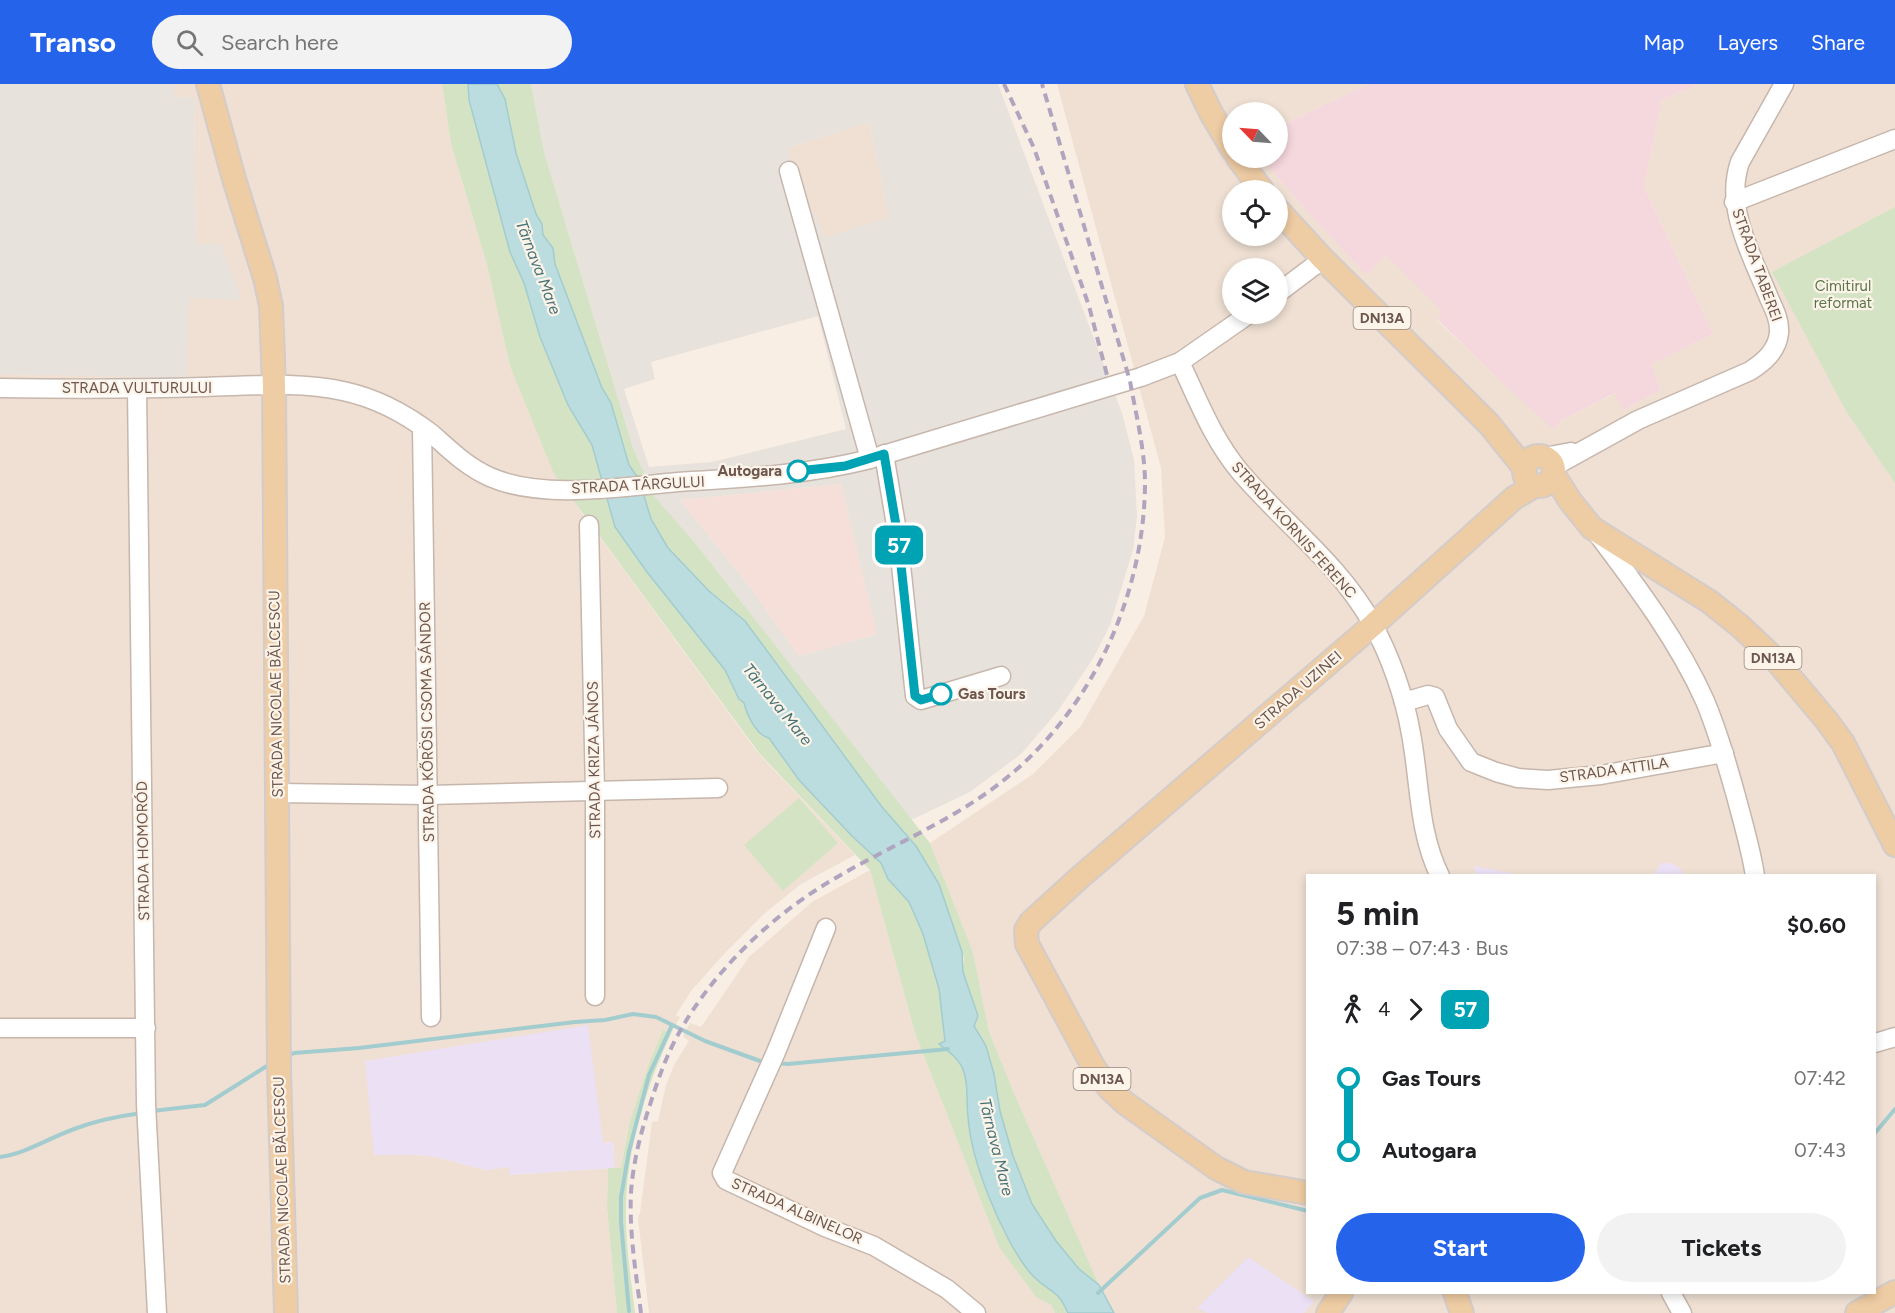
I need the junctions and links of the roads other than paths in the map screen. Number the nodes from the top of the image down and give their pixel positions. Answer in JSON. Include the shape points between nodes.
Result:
{"nodes":[{"id":1,"x":208,"y":84,"type":"edge"},
{"id":2,"x":1197,"y":84,"type":"edge"},
{"id":3,"x":1784,"y":84,"type":"edge"},
{"id":4,"x":1222,"y":132,"type":"edge"},
{"id":5,"x":1895,"y":139,"type":"edge"},
{"id":6,"x":789,"y":171,"type":"dead end"},
{"id":7,"x":1734,"y":202,"type":"junction"},
{"id":8,"x":1288,"y":221,"type":"edge"},
{"id":9,"x":1323,"y":259,"type":"junction"},
{"id":10,"x":1288,"y":285,"type":"edge"},
{"id":11,"x":1235,"y":324,"type":"edge"},
{"id":12,"x":1180,"y":362,"type":"junction"},
{"id":13,"x":274,"y":386,"type":"junction"},
{"id":14,"x":0,"y":388,"type":"edge"},
{"id":15,"x":137,"y":389,"type":"junction"},
{"id":16,"x":422,"y":427,"type":"junction"},
{"id":17,"x":877,"y":457,"type":"junction"},
{"id":18,"x":1540,"y":471,"type":"junction"},
{"id":19,"x":589,"y":525,"type":"dead end"},
{"id":20,"x":1592,"y":528,"type":"junction"},
{"id":21,"x":1662,"y":573,"type":"junction"},
{"id":22,"x":1640,"y":590,"type":"junction"},
{"id":23,"x":1373,"y":625,"type":"junction"},
{"id":24,"x":1001,"y":675,"type":"dead end"},
{"id":25,"x":1404,"y":702,"type":"junction"},
{"id":26,"x":1724,"y":753,"type":"junction"},
{"id":27,"x":718,"y":788,"type":"dead end"},
{"id":28,"x":595,"y":791,"type":"junction"},
{"id":29,"x":278,"y":793,"type":"junction"},
{"id":30,"x":428,"y":795,"type":"junction"},
{"id":31,"x":1895,"y":845,"type":"edge"},
{"id":32,"x":1439,"y":874,"type":"edge"},
{"id":33,"x":1755,"y":874,"type":"edge"},
{"id":34,"x":826,"y":928,"type":"dead end"},
{"id":35,"x":595,"y":996,"type":"dead end"},
{"id":36,"x":431,"y":1017,"type":"dead end"},
{"id":37,"x":0,"y":1028,"type":"edge"},
{"id":38,"x":146,"y":1028,"type":"junction"},
{"id":39,"x":1895,"y":1037,"type":"edge"},
{"id":40,"x":1876,"y":1043,"type":"edge"},
{"id":41,"x":1306,"y":1193,"type":"edge"},
{"id":42,"x":1895,"y":1292,"type":"edge"},
{"id":43,"x":1455,"y":1294,"type":"edge"},
{"id":44,"x":1672,"y":1294,"type":"edge"},
{"id":45,"x":157,"y":1313,"type":"edge"},
{"id":46,"x":286,"y":1313,"type":"edge"},
{"id":47,"x":976,"y":1313,"type":"edge"},
{"id":48,"x":1462,"y":1313,"type":"edge"},
{"id":49,"x":1682,"y":1313,"type":"edge"},
{"id":50,"x":1857,"y":1313,"type":"edge"}],
"edges":[{"from":1,"to":13,"type":"main road","name":"STRADA NICOLAE BĂLCESCU","via":[[266,278]]},
{"from":2,"to":4,"type":"main road"},
{"from":3,"to":7,"type":"street","name":"STRADA TABEREI","via":[[1740,162]]},
{"from":5,"to":7,"type":"street"},
{"from":6,"to":17,"type":"street"},
{"from":7,"to":18,"type":"street","name":"STRADA TABEREI","via":[[1778,319],[1779,336],[1771,353],[1750,371],[1638,420]]},
{"from":8,"to":9,"type":"main road","number":"DN13A"},
{"from":9,"to":10,"type":"street"},
{"from":9,"to":18,"type":"main road","number":"DN13A"},
{"from":11,"to":12,"type":"street","name":"STRADA TÂRGULUI"},
{"from":12,"to":17,"type":"street","name":"STRADA TÂRGULUI","via":[[1119,385]]},
{"from":12,"to":23,"type":"street","name":"STRADA KORNIS FERENC","via":[[1226,452],[1341,578]]},
{"from":13,"to":15,"type":"street","name":"STRADA VULTURULUI"},
{"from":13,"to":16,"type":"street","name":"STRADA TÂRGULUI","via":[[321,387],[358,394],[400,412]]},
{"from":13,"to":29,"type":"main road","name":"STRADA NICOLAE BĂLCESCU"},
{"from":14,"to":15,"type":"street","name":"STRADA VULTURULUI"},
{"from":15,"to":38,"type":"street","name":"STRADA HOMORÓD"},
{"from":16,"to":17,"type":"street","name":"STRADA TÂRGULUI","via":[[470,466],[513,486],[543,490],[728,480],[845,466]]},
{"from":16,"to":30,"type":"street","name":"STRADA KŐRÖSI CSOMA SÁNDOR"},
{"from":17,"to":24,"type":"street","via":[[898,537],[915,696],[921,700]]},
{"from":18,"to":20,"type":"main road","number":"DN13A"},
{"from":18,"to":23,"type":"main road","name":"STRADA UZINEI","number":"DN13A"},
{"from":19,"to":28,"type":"street","name":"STRADA KRIZA JÁNOS"},
{"from":20,"to":21,"type":"main road","number":"DN13A"},
{"from":20,"to":22,"type":"street"},
{"from":21,"to":22,"type":"street"},
{"from":21,"to":31,"type":"main road","number":"DN13A","via":[[1710,602],[1774,659],[1843,743]]},
{"from":22,"to":26,"type":"street","via":[[1694,680]]},
{"from":23,"to":25,"type":"street","name":"STRADA KORNIS FERENC"},
{"from":23,"to":41,"type":"main road","name":"STRADA UZINEI","number":"DN13A","via":[[1078,879],[1031,922],[1025,937],[1094,1068],[1125,1103],[1216,1168],[1244,1182]]},
{"from":25,"to":26,"type":"street","name":"STRADA ATTILA","via":[[1428,695],[1435,697],[1448,729],[1471,762],[1518,778],[1548,780],[1600,775]]},
{"from":25,"to":32,"type":"street","name":"STRADA KORNIS FERENC","via":[[1425,832]]},
{"from":26,"to":33,"type":"street"},
{"from":27,"to":28,"type":"street"},
{"from":28,"to":30,"type":"street"},
{"from":28,"to":35,"type":"street","name":"STRADA KRIZA JÁNOS"},
{"from":29,"to":30,"type":"street"},
{"from":29,"to":46,"type":"main road","name":"STRADA NICOLAE BĂLCESCU","via":[[279,1071]]},
{"from":30,"to":36,"type":"street","name":"STRADA KŐRÖSI CSOMA SÁNDOR"},
{"from":34,"to":47,"type":"street","name":"STRADA ALBINELOR","via":[[723,1177],[825,1227],[874,1246],[948,1289]]},
{"from":37,"to":38,"type":"street"},
{"from":38,"to":45,"type":"street","name":"STRADA HOMORÓD","via":[[146,1110]]},
{"from":39,"to":40,"type":"street"},
{"from":42,"to":50,"type":"main road"},
{"from":43,"to":48,"type":"main road"},
{"from":44,"to":49,"type":"street"}]}
